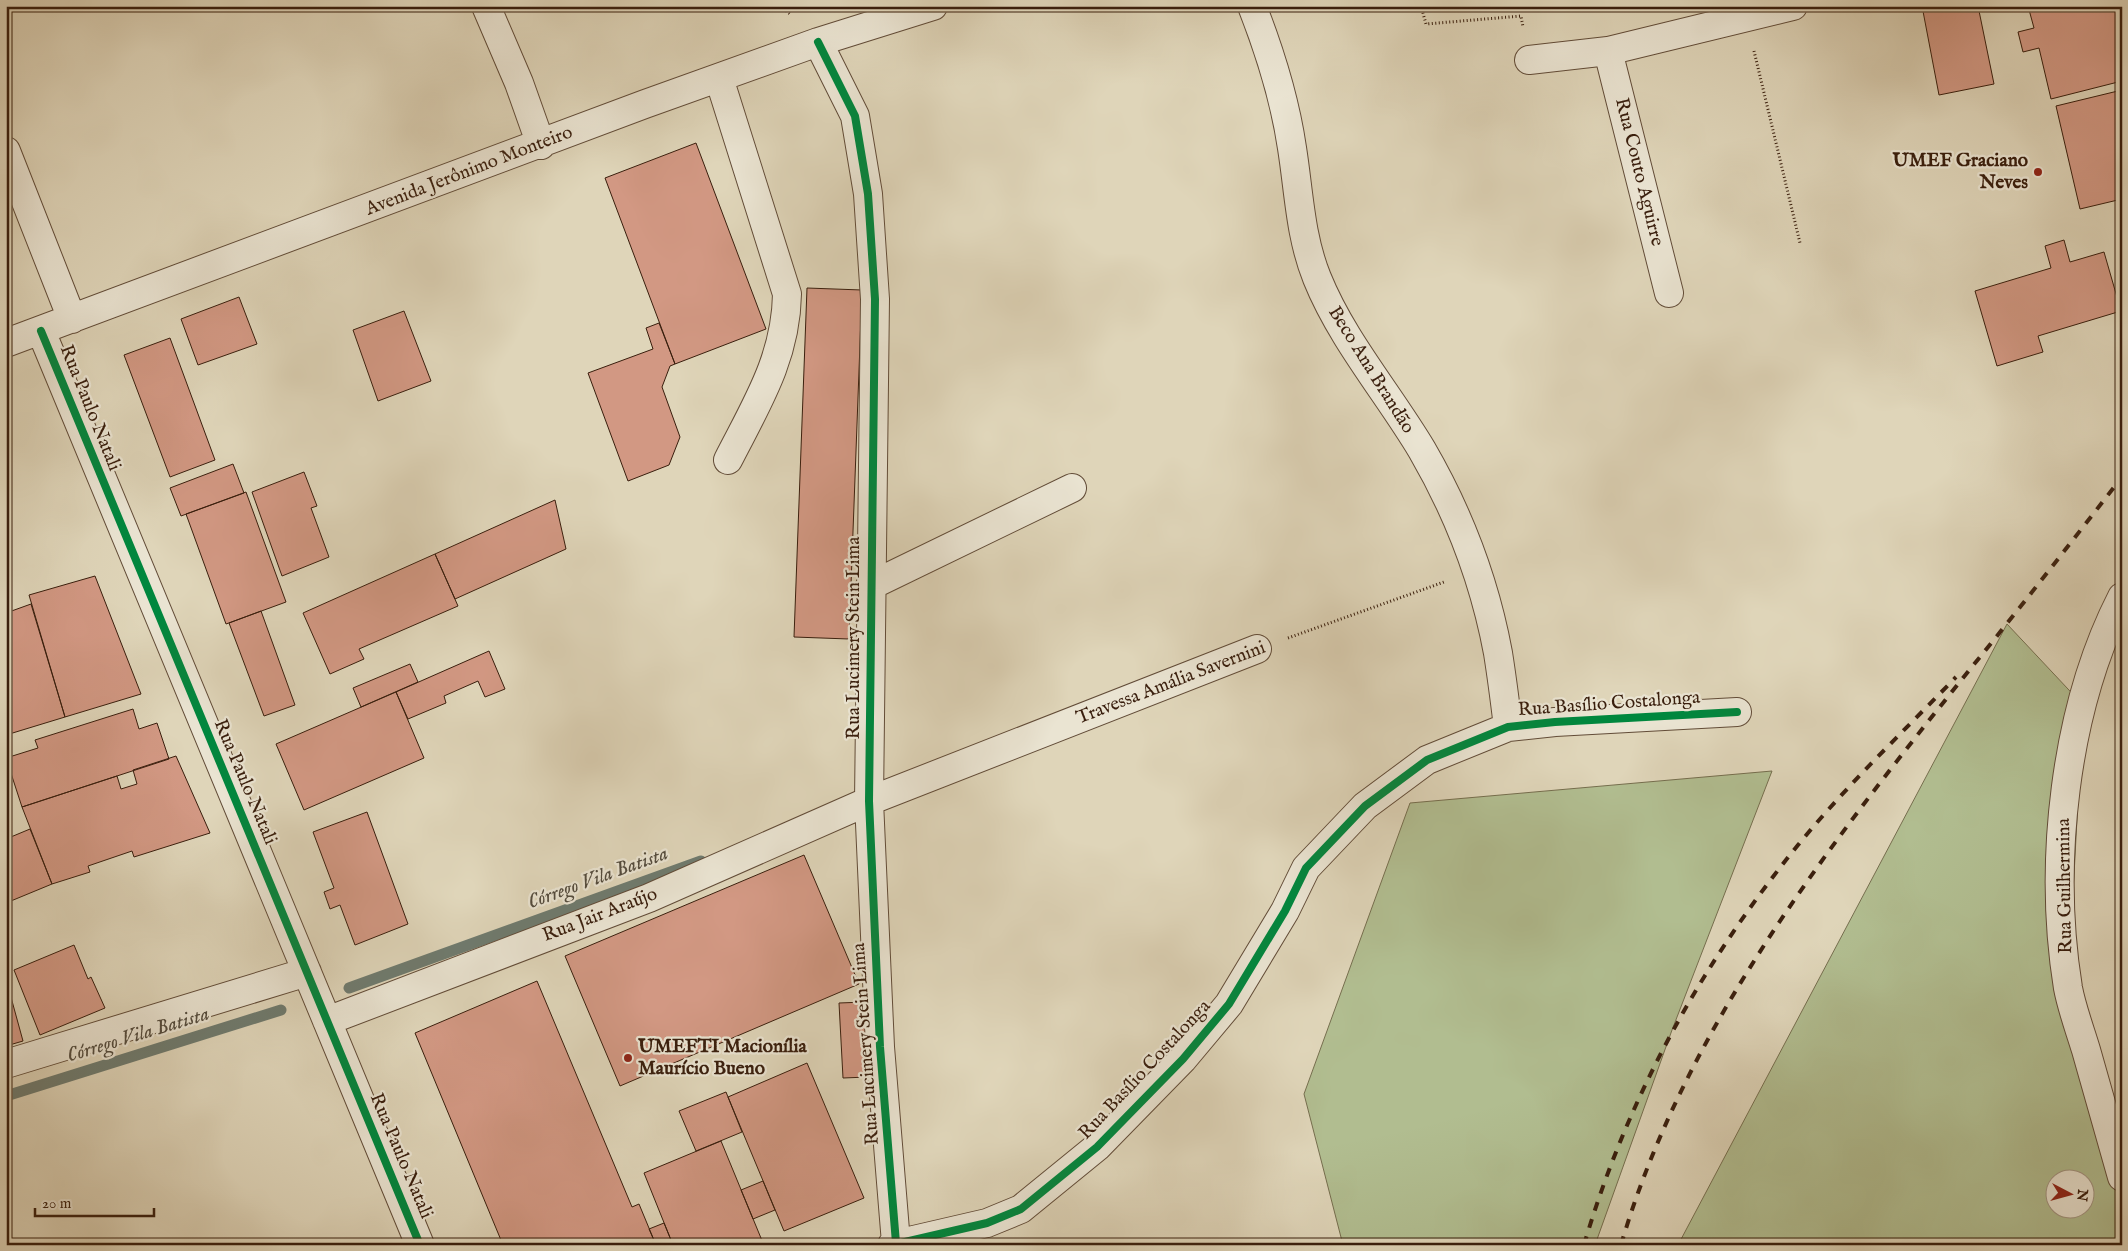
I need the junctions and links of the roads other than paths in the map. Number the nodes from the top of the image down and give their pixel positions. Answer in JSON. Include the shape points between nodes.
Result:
{"nodes":[{"id":1,"x":486,"y":6,"type":"edge"},
{"id":2,"x":933,"y":6,"type":"edge"},
{"id":3,"x":1252,"y":6,"type":"edge"},
{"id":4,"x":1793,"y":6,"type":"edge"},
{"id":5,"x":818,"y":42,"type":"junction"},
{"id":6,"x":1608,"y":51,"type":"junction"},
{"id":7,"x":1529,"y":60,"type":"road end"},
{"id":8,"x":719,"y":78,"type":"junction"},
{"id":9,"x":541,"y":145,"type":"junction"},
{"id":10,"x":6,"y":151,"type":"edge"},
{"id":11,"x":1670,"y":293,"type":"dead end"},
{"id":12,"x":72,"y":319,"type":"junction"},
{"id":13,"x":41,"y":331,"type":"junction"},
{"id":14,"x":6,"y":343,"type":"edge"},
{"id":15,"x":728,"y":460,"type":"dead end"},
{"id":16,"x":1072,"y":488,"type":"dead end"},
{"id":17,"x":870,"y":586,"type":"junction"},
{"id":18,"x":2122,"y":597,"type":"edge"},
{"id":19,"x":1256,"y":649,"type":"road end"},
{"id":20,"x":1737,"y":712,"type":"dead end"},
{"id":21,"x":1508,"y":727,"type":"junction"},
{"id":22,"x":869,"y":801,"type":"junction"},
{"id":23,"x":306,"y":972,"type":"junction"},
{"id":24,"x":327,"y":1021,"type":"junction"},
{"id":25,"x":6,"y":1064,"type":"edge"},
{"id":26,"x":2122,"y":1177,"type":"edge"},
{"id":27,"x":894,"y":1244,"type":"edge"},
{"id":28,"x":420,"y":1245,"type":"edge"}],
"edges":[{"from":1,"to":9,"type":"street"},
{"from":2,"to":5,"type":"street","name":"Avenida Jerônimo Monteiro"},
{"from":3,"to":21,"type":"street","name":"Beco Ana Brandão","via":[[1282,100],[1292,147],[1301,225],[1317,277],[1344,329],[1423,452],[1446,494],[1476,570],[1498,653]]},
{"from":4,"to":6,"type":"street"},
{"from":5,"to":8,"type":"street","name":"Avenida Jerônimo Monteiro"},
{"from":5,"to":17,"type":"street","name":"Rua Lucimery Stein Lima","via":[[855,116],[868,194],[874,299]]},
{"from":6,"to":7,"type":"street"},
{"from":6,"to":11,"type":"street","name":"Rua Couto Aguirre"},
{"from":8,"to":9,"type":"street","name":"Avenida Jerônimo Monteiro"},
{"from":8,"to":15,"type":"street","via":[[787,294],[787,318],[773,372]]},
{"from":9,"to":12,"type":"street","name":"Avenida Jerônimo Monteiro"},
{"from":10,"to":12,"type":"street","name":"Rua Paulo Natali"},
{"from":12,"to":13,"type":"street","name":"Avenida Jerônimo Monteiro"},
{"from":13,"to":14,"type":"street","name":"Avenida Jerônimo Monteiro"},
{"from":13,"to":23,"type":"street","name":"Rua Paulo Natali"},
{"from":16,"to":17,"type":"street"},
{"from":17,"to":22,"type":"street","name":"Rua Lucimery Stein Lima"},
{"from":18,"to":26,"type":"street","name":"Rua Guilhermina","via":[[2082,705],[2064,803],[2060,865],[2068,989]]},
{"from":19,"to":22,"type":"street","name":"Travessa Amália Savernini"},
{"from":20,"to":21,"type":"street","name":"Rua Basílio Costalonga"},
{"from":21,"to":27,"type":"street","name":"Rua Basílio Costalonga","via":[[1427,760],[1365,806],[1335,835],[1306,868],[1285,911],[1229,1004],[1182,1059],[1097,1147],[1021,1208],[988,1223]]},
{"from":22,"to":24,"type":"street","name":"Rua Jair Araújo","via":[[649,898]]},
{"from":22,"to":27,"type":"street","name":"Rua Lucimery Stein Lima","via":[[880,1047]]},
{"from":23,"to":24,"type":"street","name":"Rua Paulo Natali"},
{"from":23,"to":25,"type":"street"},
{"from":24,"to":28,"type":"street","name":"Rua Paulo Natali"}]}
